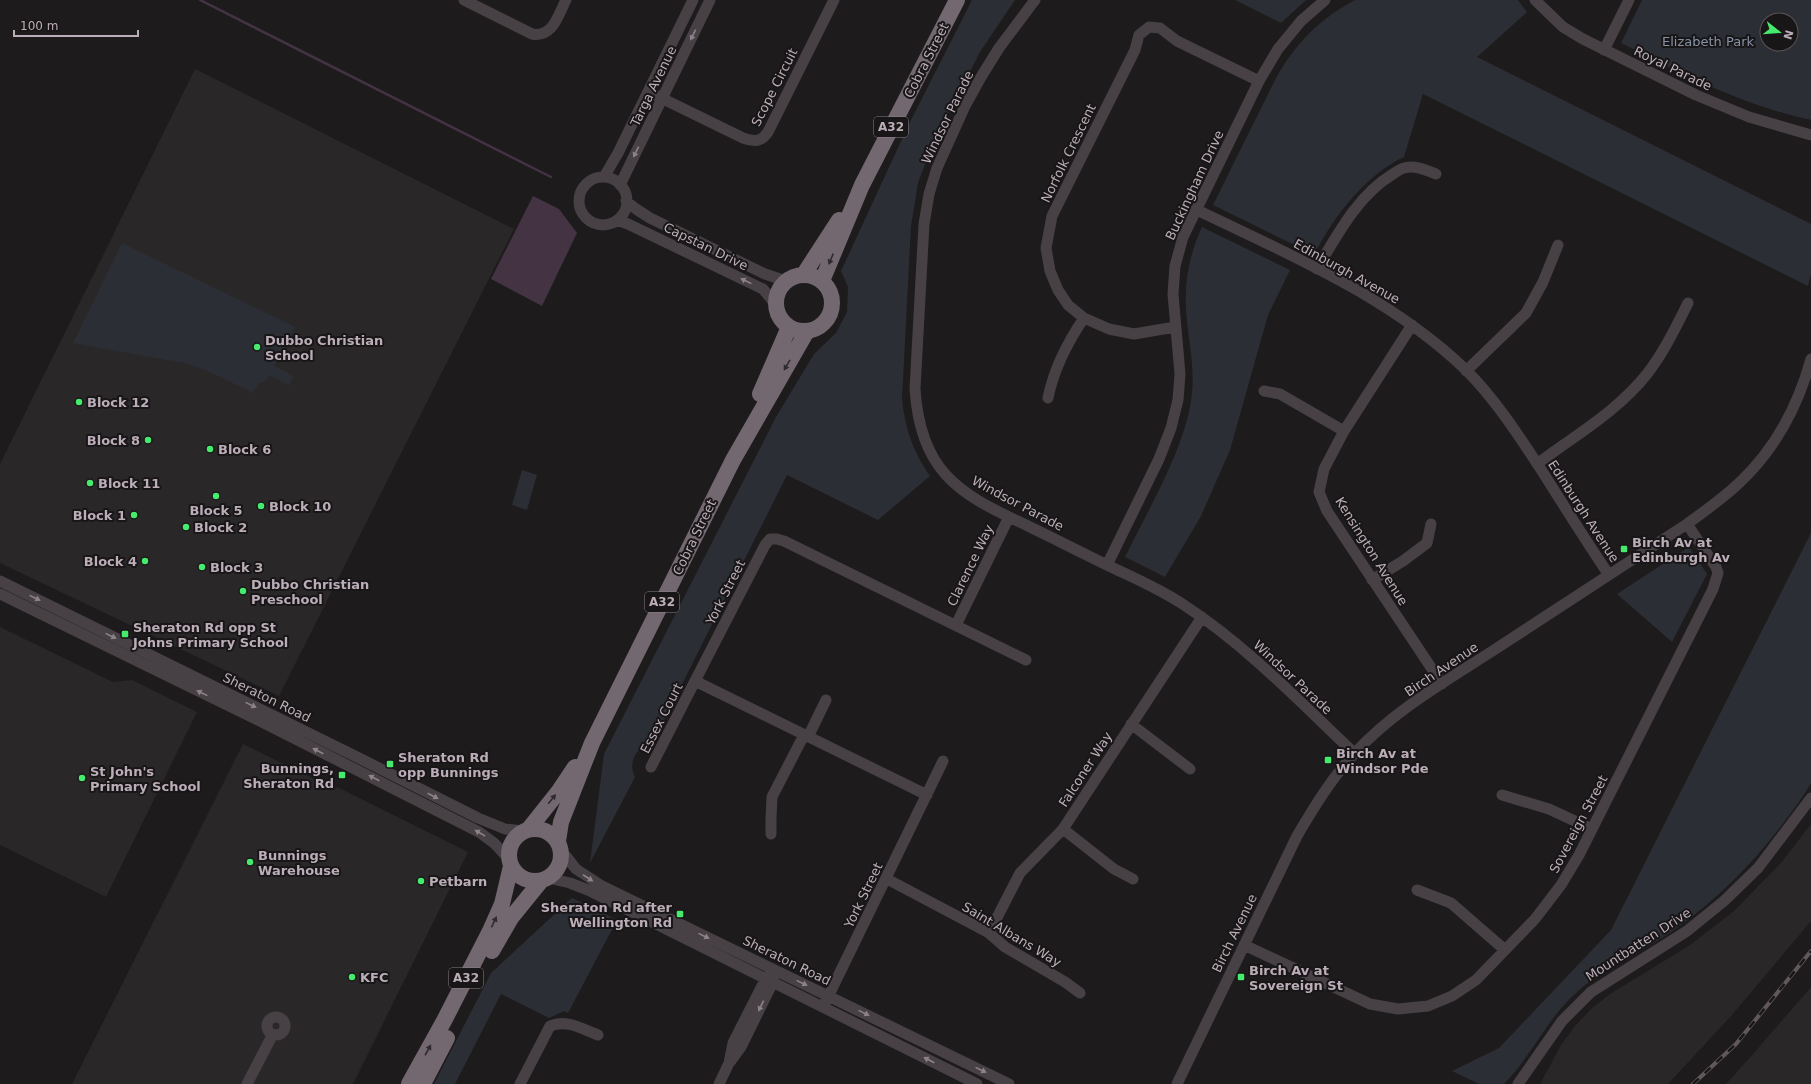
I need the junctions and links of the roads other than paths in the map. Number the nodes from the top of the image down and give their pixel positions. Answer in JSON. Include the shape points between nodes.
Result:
{"nodes":[{"id":1,"x":464,"y":0,"type":"edge"},
{"id":2,"x":566,"y":0,"type":"edge"},
{"id":3,"x":693,"y":0,"type":"edge"},
{"id":4,"x":710,"y":0,"type":"edge"},
{"id":5,"x":834,"y":0,"type":"edge"},
{"id":6,"x":957,"y":0,"type":"edge"},
{"id":7,"x":1035,"y":0,"type":"edge"},
{"id":8,"x":1325,"y":0,"type":"edge"},
{"id":9,"x":1535,"y":0,"type":"edge"},
{"id":10,"x":1629,"y":0,"type":"edge"},
{"id":11,"x":1604,"y":50,"type":"junction"},
{"id":12,"x":1259,"y":81,"type":"junction"},
{"id":13,"x":649,"y":92,"type":"junction"},
{"id":14,"x":663,"y":98,"type":"junction"},
{"id":15,"x":1811,"y":135,"type":"edge"},
{"id":16,"x":1436,"y":174,"type":"dead end"},
{"id":17,"x":604,"y":177,"type":"junction"},
{"id":18,"x":620,"y":185,"type":"junction"},
{"id":19,"x":862,"y":185,"type":"junction"},
{"id":20,"x":626,"y":201,"type":"junction"},
{"id":21,"x":1195,"y":209,"type":"junction"},
{"id":22,"x":617,"y":220,"type":"junction"},
{"id":23,"x":1558,"y":245,"type":"dead end"},
{"id":24,"x":1317,"y":269,"type":"junction"},
{"id":25,"x":804,"y":274,"type":"junction"},
{"id":26,"x":786,"y":281,"type":"junction"},
{"id":27,"x":822,"y":281,"type":"junction"},
{"id":28,"x":1688,"y":303,"type":"dead end"},
{"id":29,"x":776,"y":305,"type":"junction"},
{"id":30,"x":1084,"y":318,"type":"junction"},
{"id":31,"x":1412,"y":325,"type":"junction"},
{"id":32,"x":789,"y":327,"type":"junction"},
{"id":33,"x":1175,"y":327,"type":"junction"},
{"id":34,"x":807,"y":331,"type":"junction"},
{"id":35,"x":1811,"y":359,"type":"edge"},
{"id":36,"x":1466,"y":371,"type":"junction"},
{"id":37,"x":1264,"y":391,"type":"dead end"},
{"id":38,"x":1048,"y":398,"type":"dead end"},
{"id":39,"x":1344,"y":431,"type":"junction"},
{"id":40,"x":733,"y":460,"type":"junction"},
{"id":41,"x":1537,"y":464,"type":"junction"},
{"id":42,"x":1009,"y":516,"type":"junction"},
{"id":43,"x":1431,"y":524,"type":"dead end"},
{"id":44,"x":1687,"y":524,"type":"junction"},
{"id":45,"x":1107,"y":565,"type":"junction"},
{"id":46,"x":1608,"y":576,"type":"junction"},
{"id":47,"x":1372,"y":580,"type":"junction"},
{"id":48,"x":0,"y":581,"type":"edge"},
{"id":49,"x":0,"y":594,"type":"edge"},
{"id":50,"x":1202,"y":617,"type":"junction"},
{"id":51,"x":956,"y":625,"type":"junction"},
{"id":52,"x":1026,"y":660,"type":"dead end"},
{"id":53,"x":695,"y":681,"type":"junction"},
{"id":54,"x":1442,"y":684,"type":"junction"},
{"id":55,"x":826,"y":700,"type":"dead end"},
{"id":56,"x":1131,"y":724,"type":"junction"},
{"id":57,"x":806,"y":736,"type":"junction"},
{"id":58,"x":592,"y":743,"type":"junction"},
{"id":59,"x":1354,"y":753,"type":"junction"},
{"id":60,"x":944,"y":761,"type":"dead end"},
{"id":61,"x":651,"y":767,"type":"dead end"},
{"id":62,"x":1190,"y":769,"type":"dead end"},
{"id":63,"x":396,"y":784,"type":"junction"},
{"id":64,"x":927,"y":795,"type":"junction"},
{"id":65,"x":1502,"y":795,"type":"dead end"},
{"id":66,"x":1811,"y":798,"type":"edge"},
{"id":67,"x":1063,"y":829,"type":"junction"},
{"id":68,"x":1592,"y":829,"type":"junction"},
{"id":69,"x":525,"y":830,"type":"junction"},
{"id":70,"x":771,"y":834,"type":"dead end"},
{"id":71,"x":560,"y":846,"type":"junction"},
{"id":72,"x":510,"y":862,"type":"junction"},
{"id":73,"x":887,"y":879,"type":"junction"},
{"id":74,"x":1133,"y":879,"type":"dead end"},
{"id":75,"x":545,"y":880,"type":"junction"},
{"id":76,"x":1417,"y":890,"type":"dead end"},
{"id":77,"x":989,"y":933,"type":"junction"},
{"id":78,"x":1244,"y":944,"type":"junction"},
{"id":79,"x":1506,"y":950,"type":"junction"},
{"id":80,"x":774,"y":970,"type":"junction"},
{"id":81,"x":770,"y":980,"type":"junction"},
{"id":82,"x":1080,"y":993,"type":"dead end"},
{"id":83,"x":829,"y":996,"type":"junction"},
{"id":84,"x":823,"y":1007,"type":"junction"},
{"id":85,"x":272,"y":1034,"type":"dead end"},
{"id":86,"x":598,"y":1035,"type":"dead end"},
{"id":87,"x":247,"y":1084,"type":"edge"},
{"id":88,"x":409,"y":1084,"type":"edge"},
{"id":89,"x":423,"y":1084,"type":"edge"},
{"id":90,"x":520,"y":1084,"type":"edge"},
{"id":91,"x":719,"y":1084,"type":"edge"},
{"id":92,"x":977,"y":1084,"type":"edge"},
{"id":93,"x":1009,"y":1084,"type":"edge"},
{"id":94,"x":1177,"y":1084,"type":"edge"},
{"id":95,"x":1518,"y":1084,"type":"edge"}],
"edges":[{"from":1,"to":2,"type":"street","via":[[540,36],[552,27]]},
{"from":3,"to":13,"type":"street","name":"Targa Avenue"},
{"from":4,"to":14,"type":"street","name":"Targa Avenue","one_way":true},
{"from":5,"to":14,"type":"street","name":"Scope Circuit","via":[[763,139],[756,141],[743,138]]},
{"from":6,"to":19,"type":"highway","name":"Cobra Street","number":"A32"},
{"from":7,"to":42,"type":"street","name":"Windsor Parade","via":[[981,77],[937,168],[924,224],[915,389],[922,436],[933,458],[946,475],[964,491]]},
{"from":8,"to":12,"type":"street","name":"Buckingham Drive","via":[[1301,21],[1278,49]]},
{"from":9,"to":11,"type":"street","name":"Royal Parade","via":[[1563,27]]},
{"from":10,"to":11,"type":"street"},
{"from":11,"to":15,"type":"street","name":"Royal Parade","via":[[1730,110]]},
{"from":12,"to":21,"type":"street","name":"Buckingham Drive"},
{"from":12,"to":30,"type":"street","name":"Norfolk Crescent","via":[[1177,41],[1160,28],[1149,26],[1139,35],[1052,216],[1046,248],[1050,271],[1068,305]]},
{"from":13,"to":14,"type":"street","name":"Scope Circuit"},
{"from":13,"to":17,"type":"street","name":"Targa Avenue"},
{"from":14,"to":18,"type":"street","name":"Targa Avenue","one_way":true},
{"from":16,"to":24,"type":"street","via":[[1420,168],[1404,168],[1386,178],[1356,208]]},
{"from":17,"to":18,"type":"street"},
{"from":17,"to":22,"type":"street","via":[[591,180],[582,189],[580,208],[587,219],[598,225]]},
{"from":18,"to":20,"type":"street"},
{"from":19,"to":25,"type":"highway","name":"Cobra Street","number":"A32"},
{"from":19,"to":27,"type":"highway","name":"Cobra Street","number":"A32","one_way":true},
{"from":20,"to":22,"type":"street","via":[[625,208]]},
{"from":20,"to":26,"type":"street","name":"Capstan Drive","via":[[650,218],[765,274]]},
{"from":21,"to":24,"type":"street","name":"Edinburgh Avenue"},
{"from":21,"to":33,"type":"street","name":"Buckingham Drive","via":[[1183,237],[1175,266]]},
{"from":29,"to":22,"type":"street","name":"Capstan Drive","one_way":true,"via":[[763,289]]},
{"from":23,"to":36,"type":"street","via":[[1543,282],[1526,313]]},
{"from":24,"to":31,"type":"street","name":"Edinburgh Avenue","via":[[1361,292]]},
{"from":25,"to":26,"type":"highway"},
{"from":25,"to":27,"type":"highway"},
{"from":26,"to":29,"type":"highway","via":[[780,288]]},
{"from":27,"to":34,"type":"highway","via":[[832,297],[831,311],[824,323],[816,329]]},
{"from":28,"to":41,"type":"street","via":[[1647,374],[1618,405]]},
{"from":29,"to":32,"type":"highway","via":[[782,321]]},
{"from":30,"to":33,"type":"street","name":"Norfolk Crescent","via":[[1109,329],[1134,334]]},
{"from":30,"to":38,"type":"street","via":[[1059,362]]},
{"from":31,"to":36,"type":"street","name":"Edinburgh Avenue"},
{"from":31,"to":39,"type":"street","name":"Kensington Avenue"},
{"from":32,"to":34,"type":"highway"},
{"from":32,"to":40,"type":"highway","name":"Cobra Street","number":"A32"},
{"from":33,"to":45,"type":"street","name":"Buckingham Drive","via":[[1180,374],[1178,400],[1171,428],[1159,459]]},
{"from":34,"to":40,"type":"highway","name":"Cobra Street","number":"A32","one_way":true},
{"from":35,"to":44,"type":"street","name":"Birch Avenue","via":[[1789,416],[1758,463],[1739,484]]},
{"from":36,"to":41,"type":"street","name":"Edinburgh Avenue","via":[[1496,405]]},
{"from":37,"to":39,"type":"street","via":[[1280,394]]},
{"from":39,"to":47,"type":"street","name":"Kensington Avenue","via":[[1324,469],[1320,492],[1328,511]]},
{"from":40,"to":58,"type":"highway","name":"Cobra Street","number":"A32"},
{"from":41,"to":46,"type":"street","name":"Edinburgh Avenue"},
{"from":42,"to":45,"type":"street","name":"Windsor Parade"},
{"from":42,"to":51,"type":"street","name":"Clarence Way"},
{"from":43,"to":47,"type":"street","via":[[1427,543]]},
{"from":44,"to":46,"type":"street","name":"Birch Avenue"},
{"from":44,"to":68,"type":"street","name":"Sovereign Street","via":[[1711,558],[1718,573],[1717,579]]},
{"from":45,"to":50,"type":"street","name":"Windsor Parade","via":[[1155,588]]},
{"from":46,"to":54,"type":"street","name":"Birch Avenue"},
{"from":47,"to":54,"type":"street","name":"Kensington Avenue"},
{"from":48,"to":63,"type":"street","name":"Sheraton Road","one_way":true},
{"from":63,"to":49,"type":"street","name":"Sheraton Road","one_way":true},
{"from":50,"to":56,"type":"street","name":"Falconer Way"},
{"from":50,"to":59,"type":"street","name":"Windsor Parade","via":[[1250,655]]},
{"from":51,"to":52,"type":"street","name":"York Street"},
{"from":51,"to":53,"type":"street","name":"York Street","via":[[784,541],[770,539],[761,551]]},
{"from":53,"to":57,"type":"street"},
{"from":53,"to":61,"type":"street","name":"Essex Court"},
{"from":54,"to":59,"type":"street","name":"Birch Avenue","via":[[1380,728]]},
{"from":55,"to":57,"type":"street"},
{"from":56,"to":62,"type":"street"},
{"from":56,"to":67,"type":"street","name":"Falconer Way"},
{"from":57,"to":64,"type":"street"},
{"from":57,"to":70,"type":"street","via":[[772,797]]},
{"from":69,"to":58,"type":"highway","name":"Cobra Street","number":"A32","one_way":true,"via":[[559,790]]},
{"from":58,"to":71,"type":"highway","name":"Cobra Street","number":"A32","via":[[561,822]]},
{"from":59,"to":78,"type":"street","name":"Birch Avenue","via":[[1332,778],[1310,812]]},
{"from":60,"to":64,"type":"street","name":"York Street"},
{"from":63,"to":69,"type":"street","name":"Sheraton Road","one_way":true,"via":[[505,829]]},
{"from":72,"to":63,"type":"street","name":"Sheraton Road","one_way":true,"via":[[494,843],[479,832]]},
{"from":64,"to":73,"type":"street","name":"York Street"},
{"from":65,"to":68,"type":"street","via":[[1549,809]]},
{"from":66,"to":95,"type":"street","name":"Mountbatten Drive","via":[[1758,868],[1724,901],[1687,931],[1591,992],[1562,1021]]},
{"from":67,"to":74,"type":"street","via":[[1114,869]]},
{"from":67,"to":77,"type":"street","name":"Falconer Way","via":[[1020,873]]},
{"from":68,"to":79,"type":"street","name":"Sovereign Street","via":[[1561,885],[1535,919]]},
{"from":69,"to":71,"type":"highway","via":[[548,832]]},
{"from":69,"to":72,"type":"highway","number":"A32","via":[[512,842]]},
{"from":71,"to":75,"type":"highway","number":"A32","via":[[559,866]]},
{"from":71,"to":80,"type":"street","name":"Sheraton Road","one_way":true,"via":[[576,869],[602,886]]},
{"from":72,"to":75,"type":"highway","via":[[514,871],[524,879]]},
{"from":88,"to":72,"type":"highway","number":"A32","one_way":true,"via":[[490,931],[502,904]]},
{"from":73,"to":77,"type":"street","name":"Saint Albans Way"},
{"from":73,"to":83,"type":"street","name":"York Street"},
{"from":75,"to":81,"type":"street","name":"Sheraton Road","via":[[570,883],[588,890]]},
{"from":75,"to":89,"type":"highway","number":"A32","via":[[521,904],[501,934]]},
{"from":76,"to":79,"type":"street","via":[[1451,903]]},
{"from":77,"to":82,"type":"street","name":"Saint Albans Way","via":[[1005,947]]},
{"from":78,"to":79,"type":"street","name":"Sovereign Street","via":[[1370,1004],[1398,1009],[1428,1006],[1452,996],[1476,980]]},
{"from":78,"to":94,"type":"street","name":"Birch Avenue"},
{"from":80,"to":81,"type":"street"},
{"from":80,"to":83,"type":"street","name":"Sheraton Road","one_way":true},
{"from":81,"to":84,"type":"street","name":"Sheraton Road"},
{"from":81,"to":91,"type":"street","via":[[733,1043],[729,1063]]},
{"from":83,"to":84,"type":"street","name":"York Street"},
{"from":83,"to":93,"type":"street","name":"Sheraton Road","one_way":true},
{"from":92,"to":84,"type":"street","name":"Sheraton Road","one_way":true},
{"from":85,"to":87,"type":"street"},
{"from":86,"to":90,"type":"street","via":[[568,1023],[559,1022],[550,1026]]}]}
